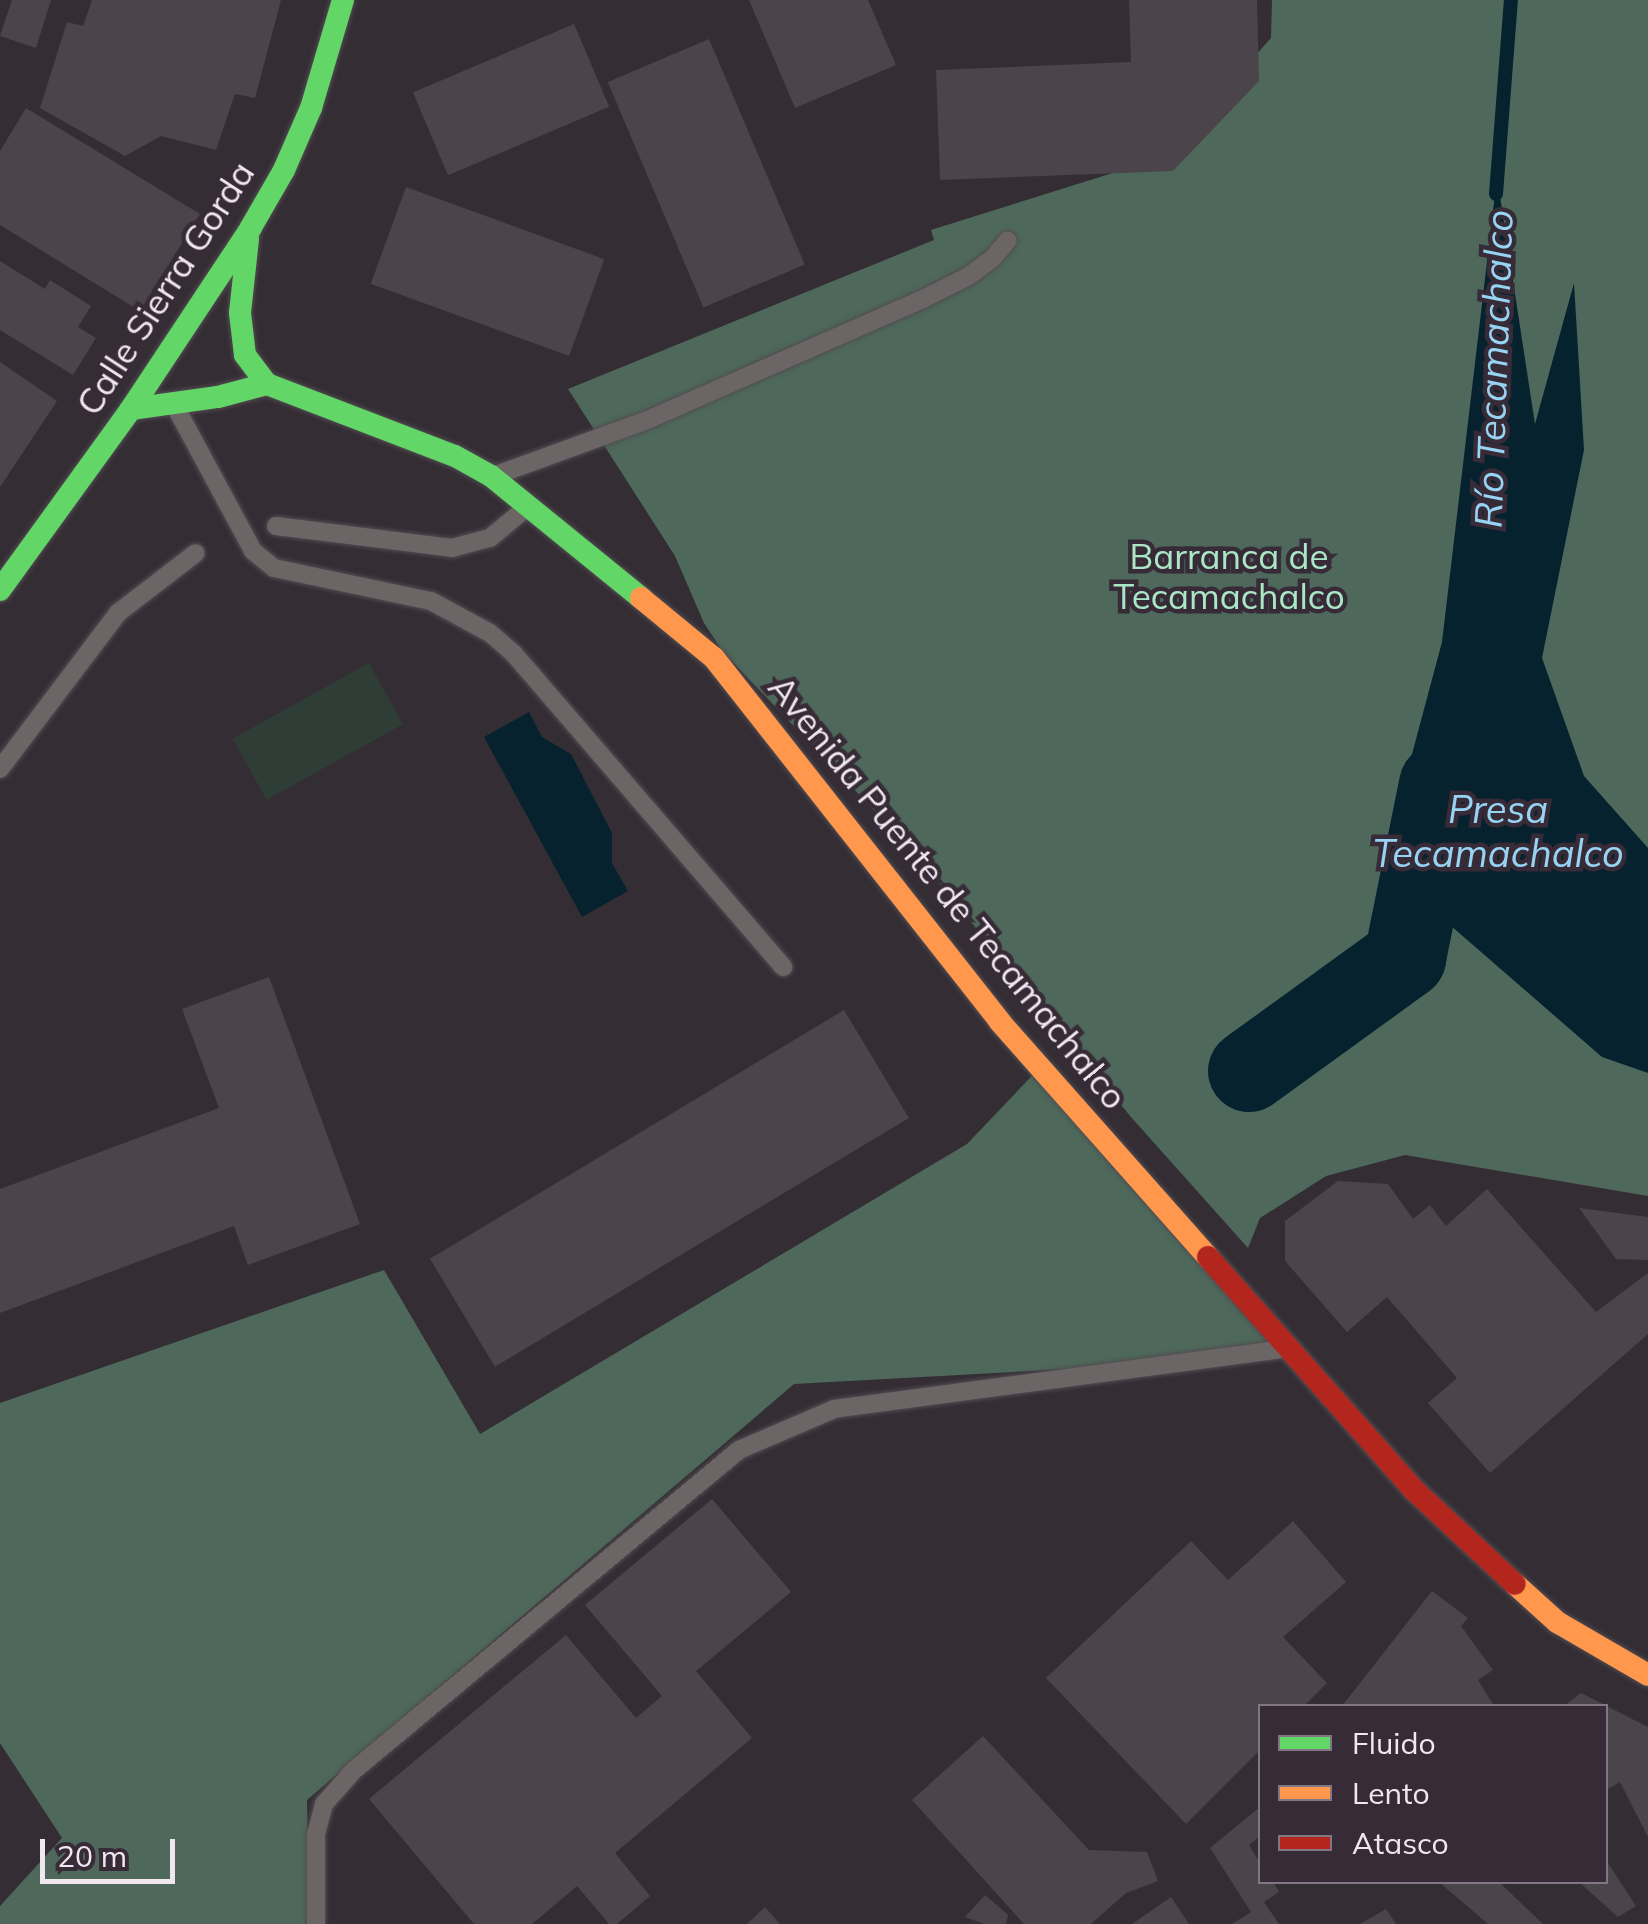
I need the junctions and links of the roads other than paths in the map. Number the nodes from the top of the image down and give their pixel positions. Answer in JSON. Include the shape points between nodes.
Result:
{"nodes":[{"id":1,"x":344,"y":0,"type":"edge"},
{"id":2,"x":250,"y":229,"type":"junction"},
{"id":3,"x":1008,"y":240,"type":"dead end"},
{"id":4,"x":267,"y":384,"type":"junction"},
{"id":5,"x":172,"y":402,"type":"junction"},
{"id":6,"x":131,"y":409,"type":"junction"},
{"id":7,"x":491,"y":476,"type":"junction"},
{"id":8,"x":528,"y":506,"type":"junction"},
{"id":9,"x":276,"y":526,"type":"dead end"},
{"id":10,"x":196,"y":553,"type":"dead end"},
{"id":11,"x":0,"y":590,"type":"edge"},
{"id":12,"x":0,"y":769,"type":"edge"},
{"id":13,"x":783,"y":967,"type":"dead end"},
{"id":14,"x":1293,"y":1348,"type":"junction"},
{"id":15,"x":1648,"y":1675,"type":"edge"},
{"id":16,"x":316,"y":1924,"type":"edge"}],
"edges":[{"from":1,"to":2,"type":"main road","name":"Calle Sierra Gorda","via":[[311,108]]},
{"from":2,"to":4,"type":"main road","via":[[240,313],[246,354]]},
{"from":2,"to":6,"type":"main road","name":"Calle Sierra Gorda"},
{"from":3,"to":7,"type":"lane","via":[[981,267],[923,299],[645,420]]},
{"from":4,"to":5,"type":"main road"},
{"from":4,"to":7,"type":"main road","name":"Avenida Puente de Tecamachalco"},
{"from":5,"to":6,"type":"main road"},
{"from":5,"to":13,"type":"lane","via":[[253,550],[274,568],[431,601],[490,633]]},
{"from":6,"to":11,"type":"main road","name":"Calle Sierra Gorda"},
{"from":7,"to":8,"type":"main road","name":"Avenida Puente de Tecamachalco"},
{"from":8,"to":9,"type":"lane","via":[[490,538],[452,548]]},
{"from":8,"to":14,"type":"main road","name":"Avenida Puente de Tecamachalco","via":[[714,658],[1000,1022]]},
{"from":10,"to":12,"type":"lane","via":[[118,614]]},
{"from":14,"to":15,"type":"main road","name":"Avenida Puente de Tecamachalco","via":[[1413,1489],[1480,1555],[1557,1622]]},
{"from":14,"to":16,"type":"lane","via":[[834,1408],[739,1450],[324,1804],[316,1834]]}]}
